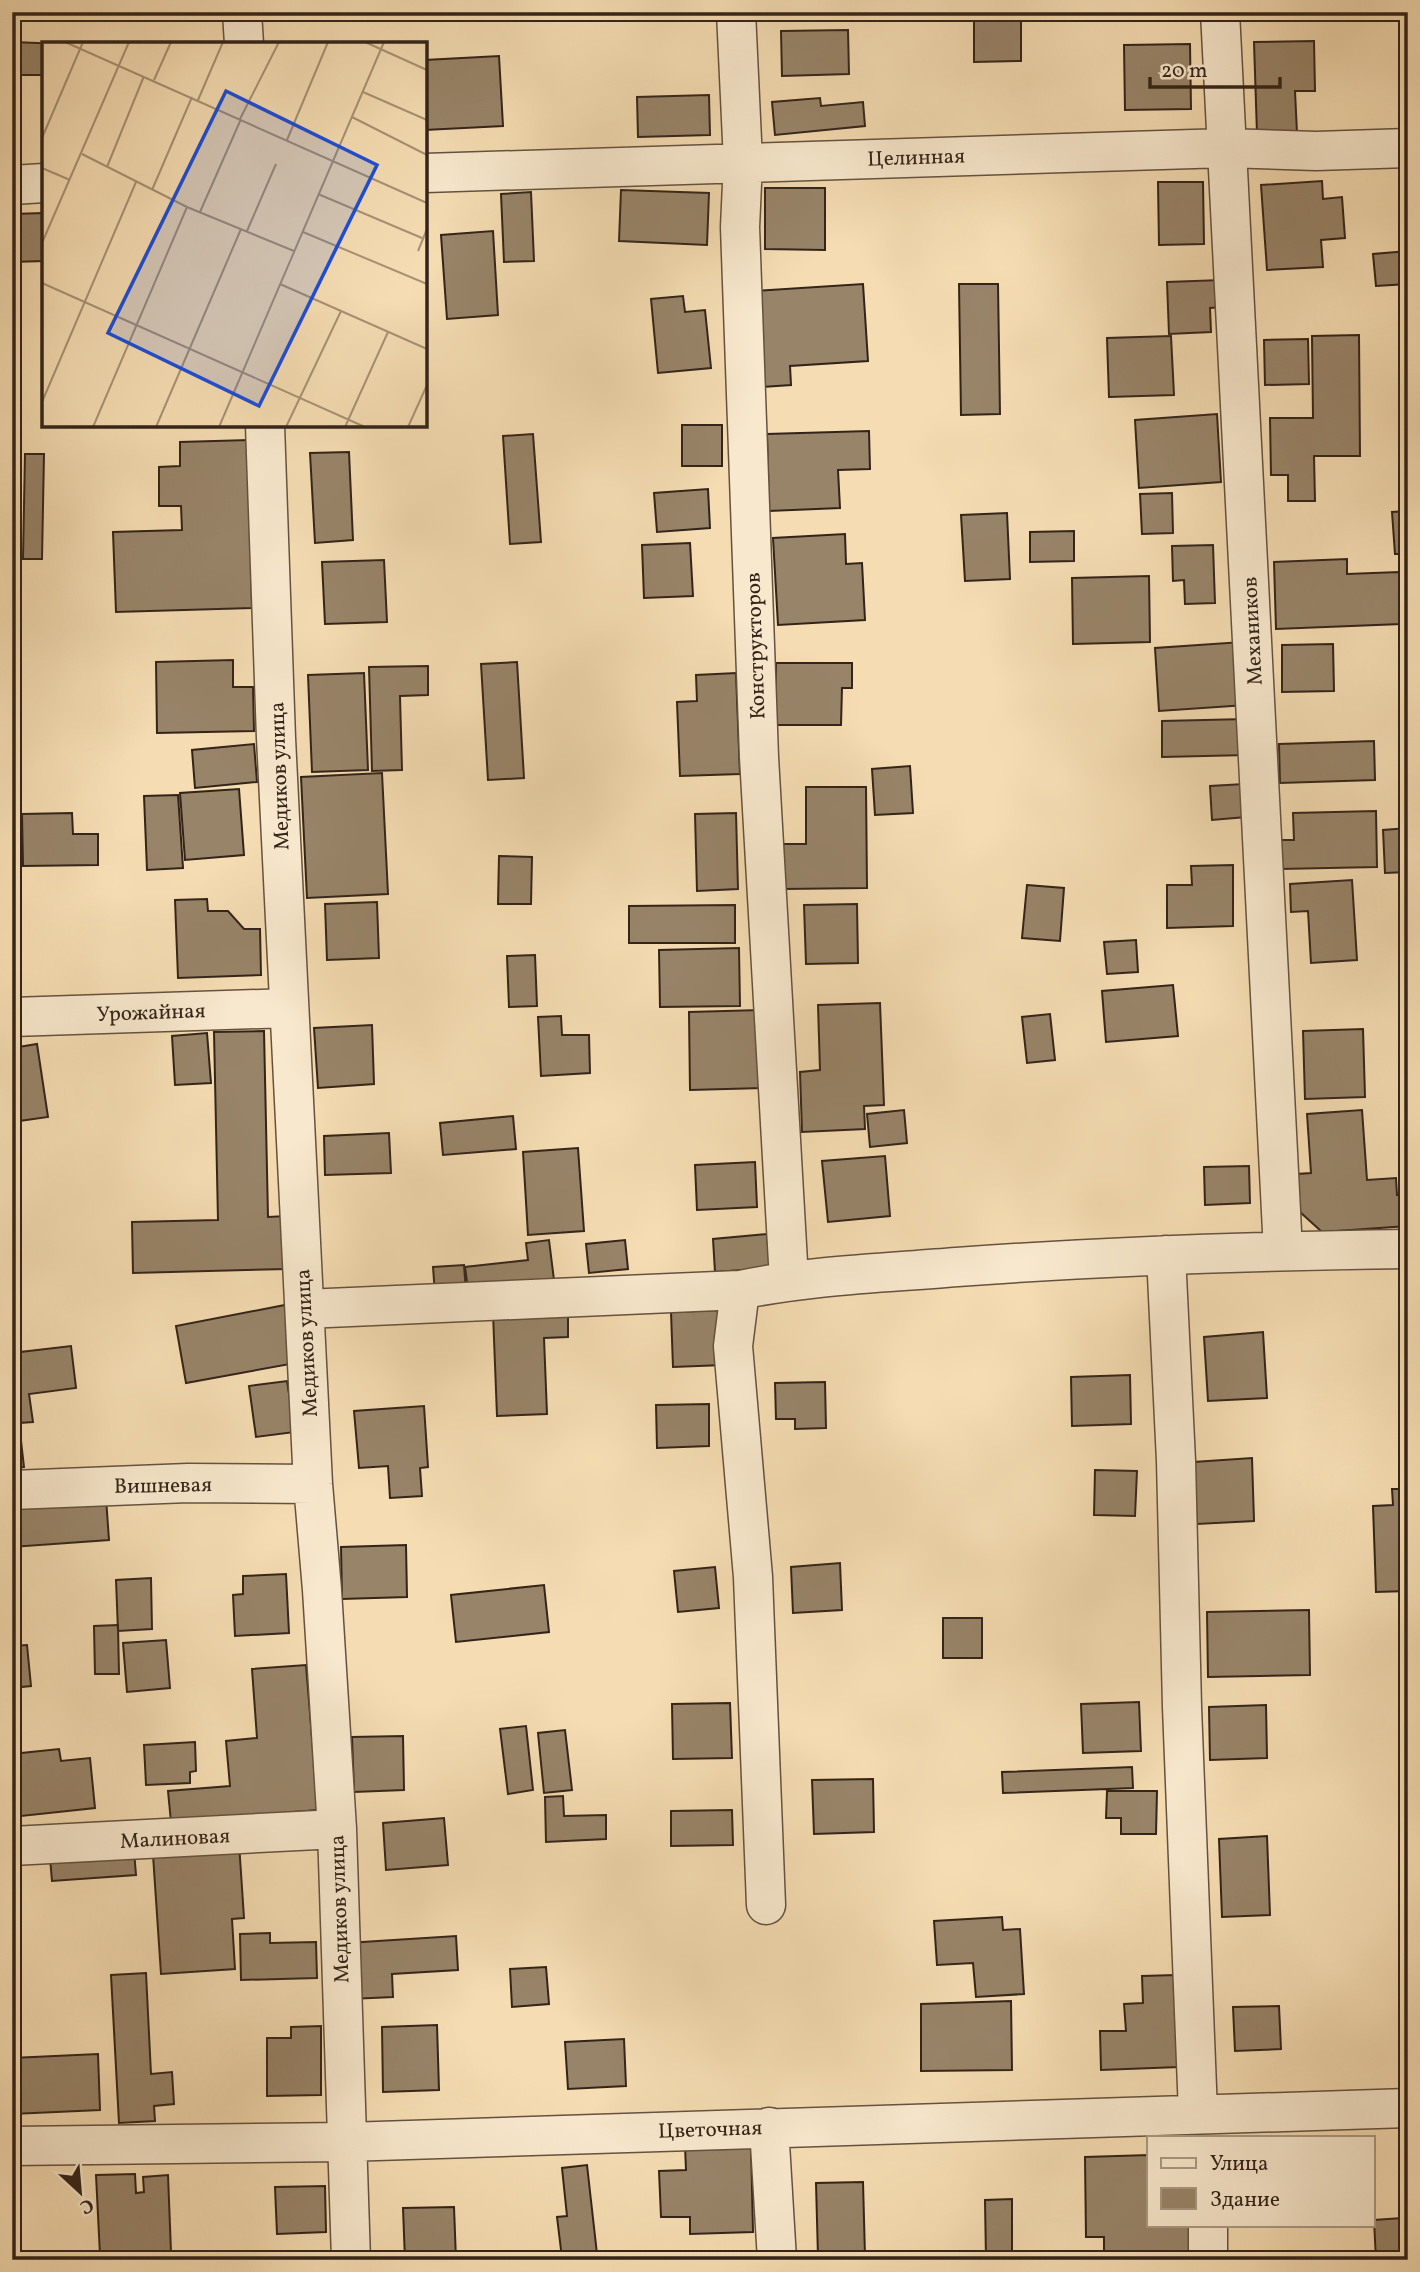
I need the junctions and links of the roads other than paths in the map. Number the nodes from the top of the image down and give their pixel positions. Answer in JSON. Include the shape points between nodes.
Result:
{"nodes":[{"id":1,"x":242,"y":12,"type":"edge"},
{"id":2,"x":736,"y":12,"type":"edge"},
{"id":3,"x":1220,"y":12,"type":"edge"},
{"id":4,"x":244,"y":42,"type":"edge"},
{"id":5,"x":1226,"y":148,"type":"junction"},
{"id":6,"x":1408,"y":148,"type":"edge"},
{"id":7,"x":743,"y":162,"type":"junction"},
{"id":8,"x":427,"y":173,"type":"edge"},
{"id":9,"x":42,"y":183,"type":"edge"},
{"id":10,"x":12,"y":185,"type":"edge"},
{"id":11,"x":265,"y":427,"type":"edge"},
{"id":12,"x":289,"y":1008,"type":"junction"},
{"id":13,"x":12,"y":1017,"type":"edge"},
{"id":14,"x":1408,"y":1249,"type":"edge"},
{"id":15,"x":1283,"y":1251,"type":"junction"},
{"id":16,"x":1166,"y":1255,"type":"junction"},
{"id":17,"x":789,"y":1280,"type":"junction"},
{"id":18,"x":740,"y":1290,"type":"junction"},
{"id":19,"x":305,"y":1309,"type":"junction"},
{"id":20,"x":313,"y":1484,"type":"junction"},
{"id":21,"x":12,"y":1490,"type":"edge"},
{"id":22,"x":337,"y":1829,"type":"junction"},
{"id":23,"x":12,"y":1846,"type":"edge"},
{"id":24,"x":766,"y":1905,"type":"dead end"},
{"id":25,"x":1408,"y":2108,"type":"edge"},
{"id":26,"x":1206,"y":2121,"type":"edge"},
{"id":27,"x":769,"y":2127,"type":"junction"},
{"id":28,"x":346,"y":2142,"type":"junction"},
{"id":29,"x":12,"y":2146,"type":"edge"},
{"id":30,"x":1208,"y":2226,"type":"edge"},
{"id":31,"x":351,"y":2260,"type":"edge"},
{"id":32,"x":777,"y":2260,"type":"edge"},
{"id":33,"x":1208,"y":2260,"type":"edge"}],
"edges":[{"from":1,"to":4,"type":"street"},
{"from":2,"to":7,"type":"street","name":"Конструкторов"},
{"from":3,"to":5,"type":"street","name":"Механиков"},
{"from":5,"to":6,"type":"street","name":"Целинная"},
{"from":5,"to":7,"type":"street","name":"Целинная"},
{"from":5,"to":15,"type":"street","name":"Механиков"},
{"from":7,"to":8,"type":"street","name":"Целинная"},
{"from":7,"to":17,"type":"street","name":"Конструкторов","via":[[740,227],[759,757]]},
{"from":9,"to":10,"type":"street"},
{"from":11,"to":12,"type":"street","name":"Медиков улица"},
{"from":12,"to":13,"type":"street","name":"Урожайная"},
{"from":12,"to":19,"type":"street","name":"Медиков улица"},
{"from":14,"to":15,"type":"street"},
{"from":15,"to":16,"type":"street"},
{"from":16,"to":17,"type":"street"},
{"from":16,"to":26,"type":"street","via":[[1182,1707]]},
{"from":17,"to":18,"type":"street"},
{"from":18,"to":19,"type":"street"},
{"from":18,"to":24,"type":"street","via":[[733,1346],[753,1577]]},
{"from":19,"to":20,"type":"street","name":"Медиков улица"},
{"from":20,"to":21,"type":"street","name":"Вишневая"},
{"from":20,"to":22,"type":"street","name":"Медиков улица"},
{"from":22,"to":23,"type":"street","name":"Малиновая"},
{"from":22,"to":28,"type":"street","name":"Медиков улица"},
{"from":25,"to":26,"type":"street","name":"Цветочная"},
{"from":26,"to":27,"type":"street","name":"Цветочная"},
{"from":27,"to":28,"type":"street","name":"Цветочная"},
{"from":27,"to":32,"type":"street"},
{"from":28,"to":29,"type":"street","name":"Цветочная"},
{"from":28,"to":31,"type":"street","name":"Медиков улица"},
{"from":30,"to":33,"type":"street"}]}
